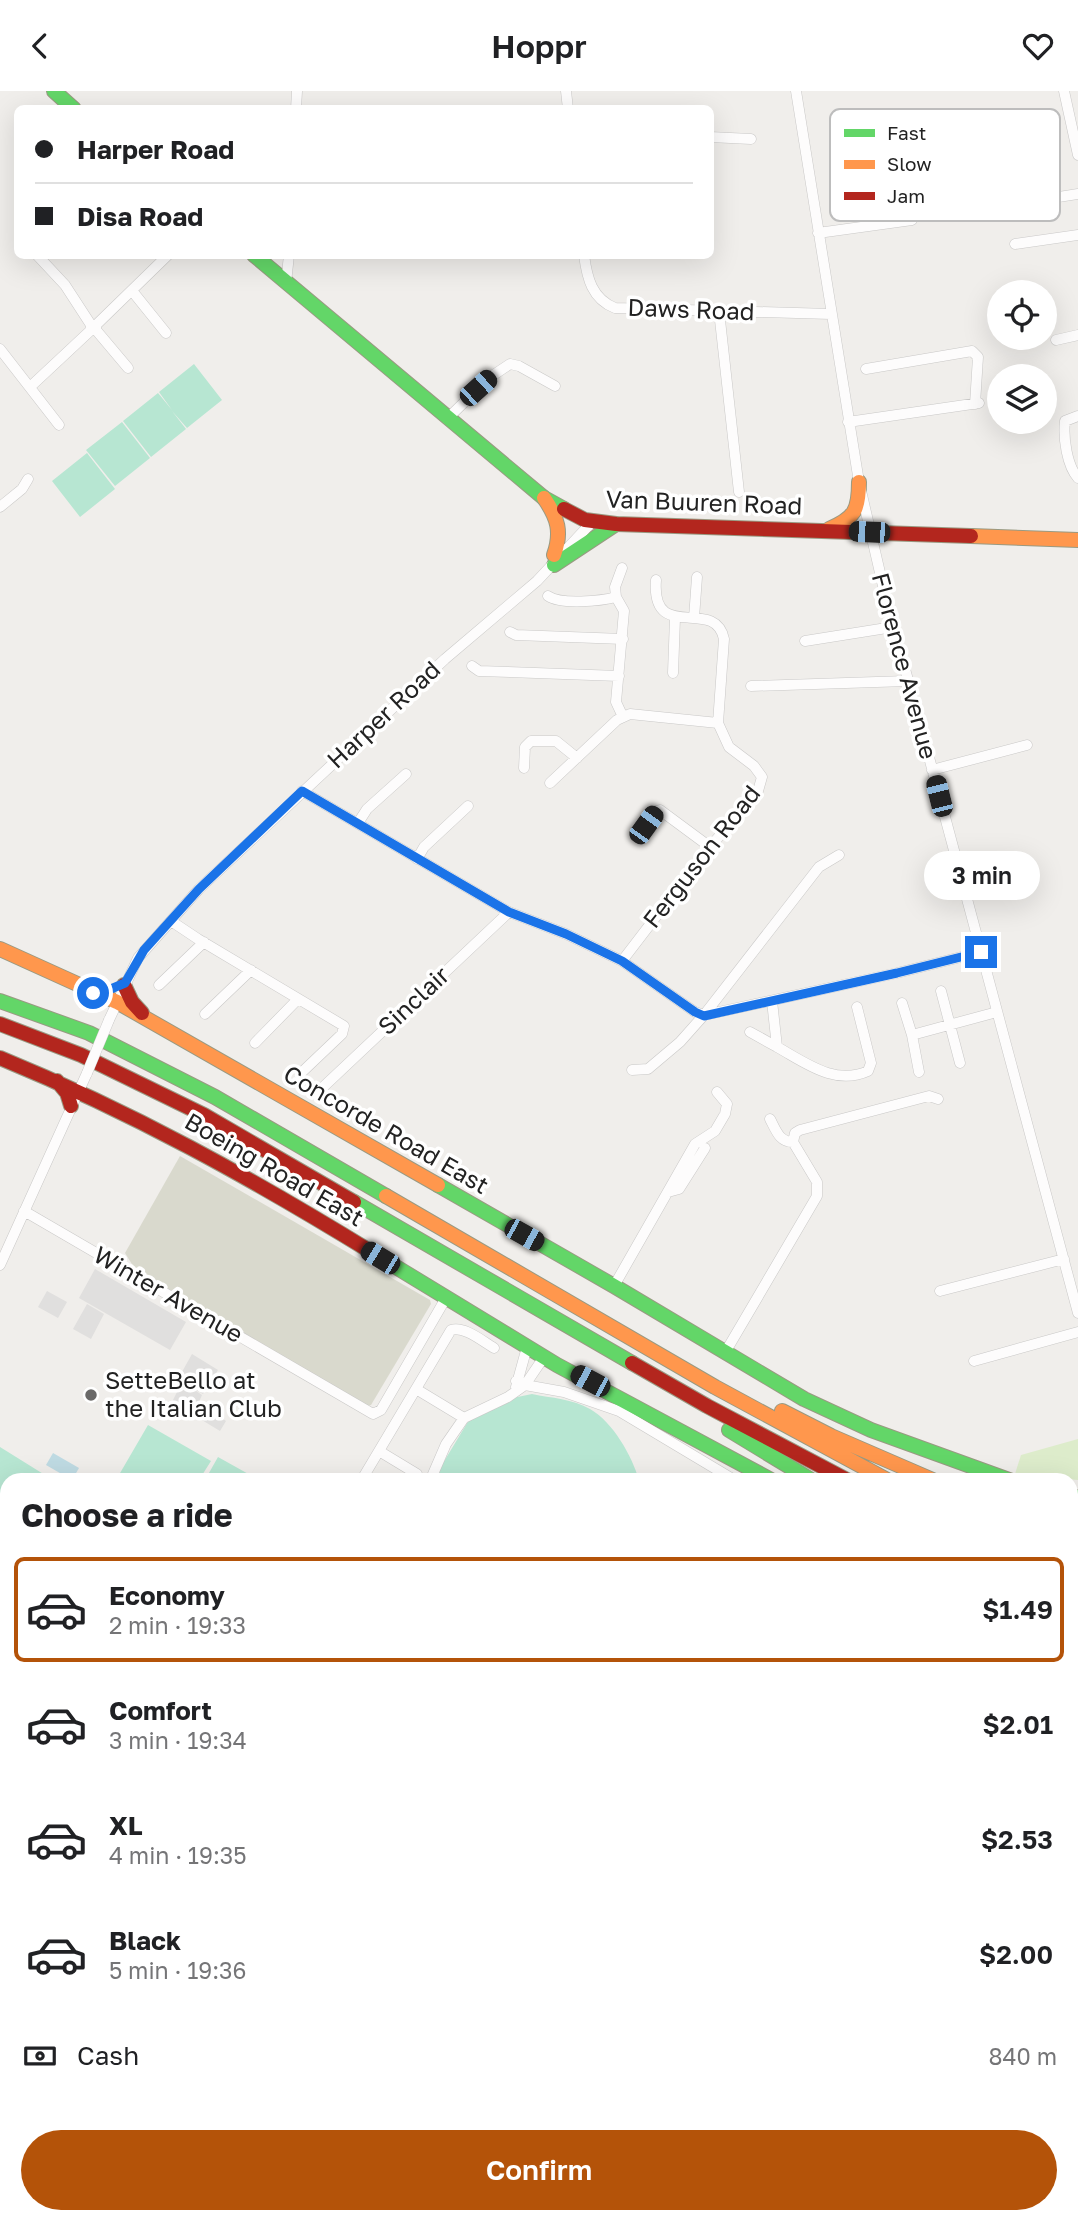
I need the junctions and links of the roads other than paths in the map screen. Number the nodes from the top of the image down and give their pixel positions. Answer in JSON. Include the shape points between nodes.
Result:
{"nodes":[{"id":1,"x":54,"y":91,"type":"edge"},
{"id":2,"x":796,"y":91,"type":"edge"},
{"id":3,"x":1064,"y":91,"type":"edge"},
{"id":4,"x":70,"y":105,"type":"edge"},
{"id":5,"x":714,"y":137,"type":"edge"},
{"id":6,"x":751,"y":139,"type":"dead end"},
{"id":7,"x":1078,"y":155,"type":"edge"},
{"id":8,"x":1078,"y":194,"type":"edge"},
{"id":9,"x":1060,"y":197,"type":"edge"},
{"id":10,"x":905,"y":221,"type":"edge"},
{"id":11,"x":818,"y":233,"type":"junction"},
{"id":12,"x":1078,"y":235,"type":"edge"},
{"id":13,"x":1015,"y":244,"type":"dead end"},
{"id":14,"x":41,"y":259,"type":"edge"},
{"id":15,"x":259,"y":259,"type":"edge"},
{"id":16,"x":289,"y":259,"type":"edge"},
{"id":17,"x":585,"y":259,"type":"edge"},
{"id":18,"x":157,"y":260,"type":"edge"},
{"id":19,"x":286,"y":283,"type":"junction"},
{"id":20,"x":133,"y":292,"type":"junction"},
{"id":21,"x":719,"y":311,"type":"junction"},
{"id":22,"x":831,"y":314,"type":"junction"},
{"id":23,"x":94,"y":328,"type":"junction"},
{"id":24,"x":166,"y":333,"type":"dead end"},
{"id":25,"x":1078,"y":335,"type":"edge"},
{"id":26,"x":1057,"y":340,"type":"edge"},
{"id":27,"x":0,"y":349,"type":"edge"},
{"id":28,"x":128,"y":369,"type":"dead end"},
{"id":29,"x":866,"y":369,"type":"dead end"},
{"id":30,"x":555,"y":386,"type":"dead end"},
{"id":31,"x":30,"y":387,"type":"junction"},
{"id":32,"x":1078,"y":416,"type":"edge"},
{"id":33,"x":447,"y":419,"type":"junction"},
{"id":34,"x":848,"y":422,"type":"junction"},
{"id":35,"x":59,"y":425,"type":"dead end"},
{"id":36,"x":1078,"y":478,"type":"edge"},
{"id":37,"x":28,"y":479,"type":"dead end"},
{"id":38,"x":859,"y":482,"type":"junction"},
{"id":39,"x":739,"y":492,"type":"dead end"},
{"id":40,"x":544,"y":498,"type":"junction"},
{"id":41,"x":0,"y":507,"type":"edge"},
{"id":42,"x":589,"y":521,"type":"junction"},
{"id":43,"x":616,"y":524,"type":"junction"},
{"id":44,"x":824,"y":531,"type":"junction"},
{"id":45,"x":869,"y":532,"type":"junction"},
{"id":46,"x":1078,"y":540,"type":"edge"},
{"id":47,"x":554,"y":560,"type":"junction"},
{"id":48,"x":622,"y":568,"type":"dead end"},
{"id":49,"x":697,"y":577,"type":"dead end"},
{"id":50,"x":656,"y":580,"type":"dead end"},
{"id":51,"x":548,"y":596,"type":"dead end"},
{"id":52,"x":616,"y":597,"type":"junction"},
{"id":53,"x":675,"y":618,"type":"junction"},
{"id":54,"x":694,"y":618,"type":"junction"},
{"id":55,"x":893,"y":627,"type":"junction"},
{"id":56,"x":510,"y":632,"type":"dead end"},
{"id":57,"x":623,"y":639,"type":"junction"},
{"id":58,"x":805,"y":641,"type":"dead end"},
{"id":59,"x":472,"y":666,"type":"dead end"},
{"id":60,"x":673,"y":673,"type":"dead end"},
{"id":61,"x":619,"y":676,"type":"junction"},
{"id":62,"x":906,"y":681,"type":"junction"},
{"id":63,"x":751,"y":686,"type":"dead end"},
{"id":64,"x":622,"y":717,"type":"junction"},
{"id":65,"x":718,"y":723,"type":"junction"},
{"id":66,"x":1027,"y":745,"type":"dead end"},
{"id":67,"x":577,"y":758,"type":"junction"},
{"id":68,"x":524,"y":768,"type":"dead end"},
{"id":69,"x":932,"y":770,"type":"junction"},
{"id":70,"x":406,"y":774,"type":"dead end"},
{"id":71,"x":550,"y":783,"type":"dead end"},
{"id":72,"x":302,"y":791,"type":"junction"},
{"id":73,"x":468,"y":806,"type":"dead end"},
{"id":74,"x":358,"y":823,"type":"junction"},
{"id":75,"x":646,"y":825,"type":"dead end"},
{"id":76,"x":710,"y":847,"type":"junction"},
{"id":77,"x":839,"y":855,"type":"dead end"},
{"id":78,"x":417,"y":859,"type":"junction"},
{"id":79,"x":509,"y":912,"type":"junction"},
{"id":80,"x":171,"y":921,"type":"junction"},
{"id":81,"x":204,"y":942,"type":"junction"},
{"id":82,"x":1,"y":950,"type":"edge"},
{"id":83,"x":981,"y":952,"type":"junction"},
{"id":84,"x":622,"y":961,"type":"junction"},
{"id":85,"x":251,"y":970,"type":"junction"},
{"id":86,"x":125,"y":984,"type":"junction"},
{"id":87,"x":159,"y":985,"type":"dead end"},
{"id":88,"x":941,"y":991,"type":"dead end"},
{"id":89,"x":95,"y":993,"type":"junction"},
{"id":90,"x":298,"y":999,"type":"junction"},
{"id":91,"x":0,"y":1001,"type":"edge"},
{"id":92,"x":772,"y":1001,"type":"junction"},
{"id":93,"x":902,"y":1003,"type":"dead end"},
{"id":94,"x":857,"y":1007,"type":"dead end"},
{"id":95,"x":997,"y":1012,"type":"junction"},
{"id":96,"x":112,"y":1014,"type":"junction"},
{"id":97,"x":205,"y":1014,"type":"dead end"},
{"id":98,"x":704,"y":1016,"type":"junction"},
{"id":99,"x":144,"y":1018,"type":"junction"},
{"id":100,"x":0,"y":1024,"type":"edge"},
{"id":101,"x":951,"y":1025,"type":"junction"},
{"id":102,"x":750,"y":1032,"type":"dead end"},
{"id":103,"x":912,"y":1035,"type":"junction"},
{"id":104,"x":255,"y":1043,"type":"dead end"},
{"id":105,"x":777,"y":1047,"type":"junction"},
{"id":106,"x":0,"y":1058,"type":"edge"},
{"id":107,"x":960,"y":1063,"type":"dead end"},
{"id":108,"x":632,"y":1070,"type":"dead end"},
{"id":109,"x":919,"y":1072,"type":"dead end"},
{"id":110,"x":301,"y":1073,"type":"dead end"},
{"id":111,"x":84,"y":1079,"type":"junction"},
{"id":112,"x":60,"y":1081,"type":"junction"},
{"id":113,"x":320,"y":1090,"type":"dead end"},
{"id":114,"x":717,"y":1092,"type":"dead end"},
{"id":115,"x":938,"y":1099,"type":"dead end"},
{"id":116,"x":71,"y":1106,"type":"junction"},
{"id":117,"x":770,"y":1119,"type":"dead end"},
{"id":118,"x":793,"y":1142,"type":"junction"},
{"id":119,"x":705,"y":1148,"type":"dead end"},
{"id":120,"x":668,"y":1192,"type":"junction"},
{"id":121,"x":24,"y":1211,"type":"junction"},
{"id":122,"x":1064,"y":1259,"type":"junction"},
{"id":123,"x":0,"y":1265,"type":"edge"},
{"id":124,"x":614,"y":1286,"type":"junction"},
{"id":125,"x":940,"y":1291,"type":"dead end"},
{"id":126,"x":446,"y":1297,"type":"junction"},
{"id":127,"x":564,"y":1299,"type":"junction"},
{"id":128,"x":1078,"y":1310,"type":"edge"},
{"id":129,"x":1078,"y":1332,"type":"edge"},
{"id":130,"x":594,"y":1342,"type":"junction"},
{"id":131,"x":527,"y":1347,"type":"junction"},
{"id":132,"x":494,"y":1348,"type":"dead end"},
{"id":133,"x":726,"y":1351,"type":"junction"},
{"id":134,"x":544,"y":1356,"type":"junction"},
{"id":135,"x":974,"y":1361,"type":"dead end"},
{"id":136,"x":519,"y":1386,"type":"junction"},
{"id":137,"x":416,"y":1389,"type":"junction"},
{"id":138,"x":464,"y":1418,"type":"junction"},
{"id":139,"x":379,"y":1451,"type":"junction"},
{"id":140,"x":366,"y":1473,"type":"edge"},
{"id":141,"x":415,"y":1473,"type":"edge"},
{"id":142,"x":433,"y":1473,"type":"edge"},
{"id":143,"x":724,"y":1473,"type":"edge"},
{"id":144,"x":758,"y":1473,"type":"edge"},
{"id":145,"x":800,"y":1473,"type":"edge"},
{"id":146,"x":834,"y":1473,"type":"edge"},
{"id":147,"x":874,"y":1473,"type":"edge"},
{"id":148,"x":917,"y":1473,"type":"edge"},
{"id":149,"x":990,"y":1473,"type":"edge"}],
"edges":[{"from":1,"to":4,"type":"main road"},
{"from":2,"to":11,"type":"street","name":"Florence Avenue"},
{"from":3,"to":7,"type":"street"},
{"from":5,"to":6,"type":"street"},
{"from":8,"to":9,"type":"street"},
{"from":10,"to":11,"type":"street"},
{"from":11,"to":22,"type":"street","name":"Florence Avenue"},
{"from":12,"to":13,"type":"street"},
{"from":14,"to":23,"type":"street"},
{"from":15,"to":19,"type":"main road","name":"Van Buuren Road"},
{"from":16,"to":19,"type":"street"},
{"from":17,"to":21,"type":"street","name":"Daws Road","via":[[592,288],[612,307]]},
{"from":18,"to":20,"type":"street"},
{"from":19,"to":33,"type":"main road","name":"Van Buuren Road"},
{"from":20,"to":23,"type":"street"},
{"from":20,"to":24,"type":"street"},
{"from":21,"to":22,"type":"street","name":"Daws Road"},
{"from":21,"to":39,"type":"street"},
{"from":22,"to":34,"type":"street","name":"Florence Avenue"},
{"from":23,"to":28,"type":"street"},
{"from":23,"to":31,"type":"street"},
{"from":25,"to":26,"type":"street"},
{"from":27,"to":31,"type":"street"},
{"from":29,"to":34,"type":"street","via":[[972,352],[978,357],[977,404]]},
{"from":30,"to":33,"type":"street","via":[[510,364]]},
{"from":31,"to":35,"type":"street"},
{"from":32,"to":36,"type":"street","via":[[1065,421],[1063,433]]},
{"from":33,"to":40,"type":"main road","name":"Van Buuren Road"},
{"from":34,"to":38,"type":"street","name":"Florence Avenue"},
{"from":37,"to":41,"type":"street"},
{"from":38,"to":44,"type":"main road","via":[[858,507],[852,517]]},
{"from":38,"to":45,"type":"street","name":"Florence Avenue"},
{"from":40,"to":42,"type":"main road","name":"Van Buuren Road"},
{"from":40,"to":47,"type":"main road","via":[[559,526]]},
{"from":42,"to":43,"type":"main road","name":"Van Buuren Road"},
{"from":42,"to":47,"type":"street","name":"Harper Road"},
{"from":43,"to":44,"type":"main road","name":"Van Buuren Road"},
{"from":43,"to":47,"type":"main road"},
{"from":44,"to":45,"type":"main road","name":"Van Buuren Road"},
{"from":45,"to":46,"type":"main road","name":"Van Buuren Road"},
{"from":45,"to":55,"type":"street","name":"Florence Avenue"},
{"from":47,"to":72,"type":"street","name":"Harper Road"},
{"from":48,"to":52,"type":"street"},
{"from":49,"to":54,"type":"street"},
{"from":50,"to":53,"type":"street","via":[[657,603]]},
{"from":51,"to":52,"type":"street","via":[[604,601]]},
{"from":52,"to":57,"type":"street","via":[[624,611]]},
{"from":53,"to":54,"type":"street"},
{"from":53,"to":60,"type":"street"},
{"from":54,"to":65,"type":"street","via":[[718,624],[724,639]]},
{"from":55,"to":58,"type":"street"},
{"from":55,"to":62,"type":"street","name":"Florence Avenue"},
{"from":56,"to":57,"type":"street"},
{"from":57,"to":61,"type":"street"},
{"from":59,"to":61,"type":"street","via":[[479,671]]},
{"from":61,"to":64,"type":"street","via":[[615,702]]},
{"from":62,"to":63,"type":"street"},
{"from":62,"to":69,"type":"street","name":"Florence Avenue"},
{"from":64,"to":65,"type":"street"},
{"from":64,"to":67,"type":"street"},
{"from":65,"to":76,"type":"street","name":"Ferguson Road","via":[[729,747],[760,772],[762,781]]},
{"from":66,"to":69,"type":"street"},
{"from":67,"to":68,"type":"street","via":[[556,741],[531,741]]},
{"from":67,"to":71,"type":"street"},
{"from":69,"to":83,"type":"street","name":"Florence Avenue"},
{"from":70,"to":74,"type":"street"},
{"from":72,"to":74,"type":"street"},
{"from":72,"to":80,"type":"street","name":"Harper Road"},
{"from":73,"to":78,"type":"street"},
{"from":74,"to":78,"type":"street"},
{"from":75,"to":76,"type":"street","via":[[660,810]]},
{"from":76,"to":84,"type":"street","name":"Ferguson Road"},
{"from":77,"to":98,"type":"street","via":[[819,867]]},
{"from":78,"to":79,"type":"street"},
{"from":79,"to":84,"type":"street"},
{"from":79,"to":113,"type":"street","name":"Sinclair"},
{"from":80,"to":81,"type":"street"},
{"from":80,"to":86,"type":"street","name":"Harper Road","via":[[138,958]]},
{"from":81,"to":85,"type":"street"},
{"from":81,"to":87,"type":"street"},
{"from":82,"to":89,"type":"main road","name":"Concorde Road East"},
{"from":83,"to":92,"type":"street"},
{"from":83,"to":95,"type":"street","name":"Florence Avenue"},
{"from":84,"to":98,"type":"street"},
{"from":85,"to":90,"type":"street"},
{"from":85,"to":97,"type":"street"},
{"from":86,"to":89,"type":"main road"},
{"from":86,"to":96,"type":"street","name":"Harper Road"},
{"from":86,"to":99,"type":"main road"},
{"from":88,"to":101,"type":"street"},
{"from":89,"to":96,"type":"main road","name":"Concorde Road East"},
{"from":90,"to":104,"type":"street"},
{"from":90,"to":110,"type":"street","via":[[345,1028]]},
{"from":91,"to":127,"type":"main road","via":[[89,1033],[215,1097]]},
{"from":92,"to":98,"type":"street"},
{"from":92,"to":105,"type":"street"},
{"from":93,"to":103,"type":"street"},
{"from":94,"to":105,"type":"street","via":[[871,1063],[868,1071],[835,1076]]},
{"from":95,"to":101,"type":"street"},
{"from":95,"to":122,"type":"street","name":"Florence Avenue"},
{"from":96,"to":99,"type":"main road","name":"Concorde Road East"},
{"from":96,"to":111,"type":"street","name":"Harper Road","bridge":true},
{"from":98,"to":108,"type":"street","via":[[648,1069]]},
{"from":99,"to":124,"type":"main road","name":"Concorde Road East"},
{"from":100,"to":130,"type":"main road","via":[[81,1055],[204,1115]]},
{"from":101,"to":103,"type":"street"},
{"from":101,"to":107,"type":"street"},
{"from":102,"to":105,"type":"street"},
{"from":103,"to":109,"type":"street"},
{"from":106,"to":112,"type":"main road","name":"Boeing Road East"},
{"from":111,"to":112,"type":"main road","name":"Boeing Road East"},
{"from":111,"to":116,"type":"street","name":"Harper Road"},
{"from":111,"to":126,"type":"main road","name":"Boeing Road East","via":[[93,1097],[209,1157]]},
{"from":112,"to":116,"type":"main road"},
{"from":114,"to":120,"type":"street","via":[[727,1104],[725,1114],[715,1131],[695,1144]]},
{"from":115,"to":118,"type":"street","via":[[929,1096],[800,1130]]},
{"from":116,"to":121,"type":"street","name":"Harper Road"},
{"from":117,"to":118,"type":"street","via":[[778,1136]]},
{"from":118,"to":133,"type":"street","via":[[817,1182],[817,1196]]},
{"from":119,"to":120,"type":"street","via":[[679,1189]]},
{"from":120,"to":124,"type":"street"},
{"from":121,"to":123,"type":"street","name":"Harper Road"},
{"from":121,"to":126,"type":"street","name":"Winter Avenue","via":[[373,1414],[381,1410]]},
{"from":122,"to":125,"type":"street"},
{"from":122,"to":128,"type":"street","name":"Florence Avenue"},
{"from":124,"to":133,"type":"main road","name":"Concorde Road East"},
{"from":126,"to":131,"type":"main road","name":"Boeing Road East"},
{"from":127,"to":147,"type":"main road"},
{"from":127,"to":148,"type":"main road","via":[[831,1436]]},
{"from":129,"to":135,"type":"street"},
{"from":130,"to":145,"type":"main road"},
{"from":130,"to":146,"type":"main road"},
{"from":131,"to":134,"type":"main road","name":"Boeing Road East"},
{"from":131,"to":136,"type":"street"},
{"from":132,"to":137,"type":"street","via":[[458,1328],[451,1330]]},
{"from":133,"to":149,"type":"main road","name":"Concorde Road East","via":[[834,1414]]},
{"from":134,"to":136,"type":"street"},
{"from":134,"to":144,"type":"main road","name":"Boeing Road East"},
{"from":136,"to":138,"type":"street","via":[[508,1397]]},
{"from":136,"to":143,"type":"street","via":[[564,1392],[611,1408]]},
{"from":137,"to":138,"type":"street"},
{"from":137,"to":139,"type":"street"},
{"from":138,"to":142,"type":"street"},
{"from":139,"to":140,"type":"street"},
{"from":139,"to":141,"type":"street"}]}
